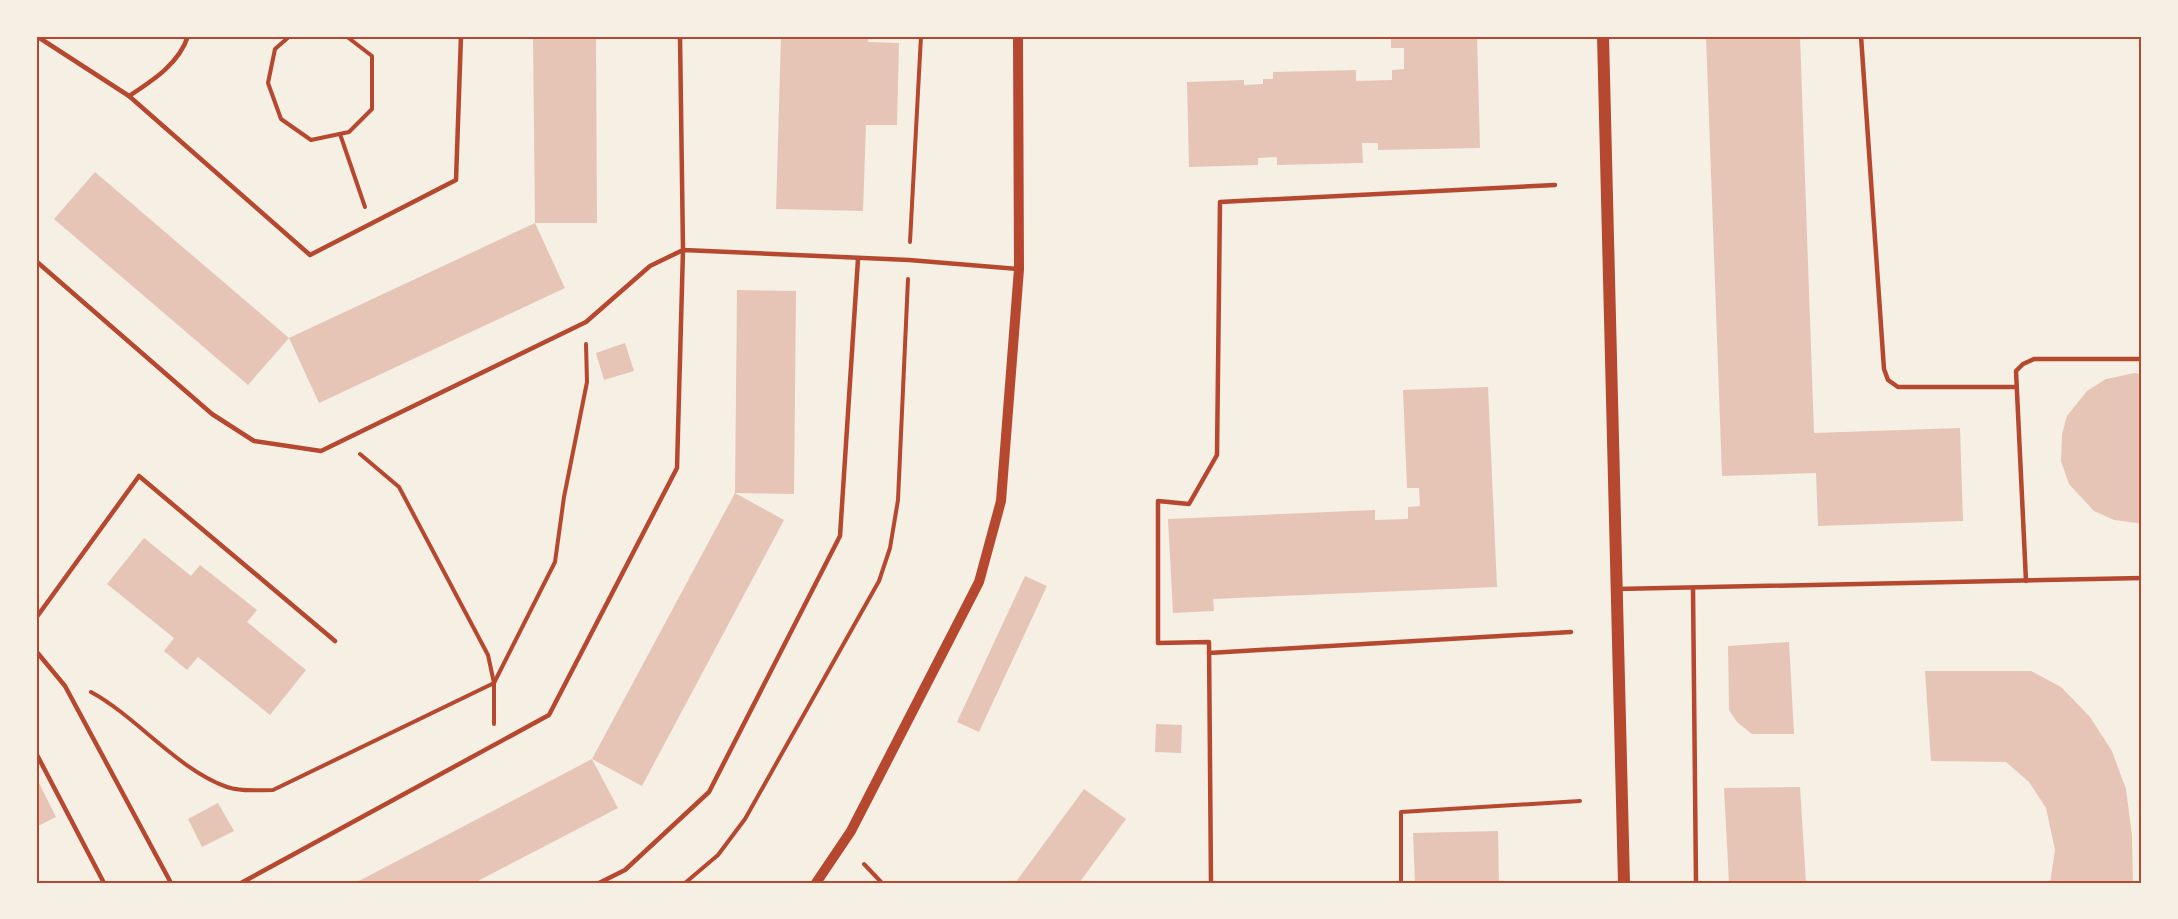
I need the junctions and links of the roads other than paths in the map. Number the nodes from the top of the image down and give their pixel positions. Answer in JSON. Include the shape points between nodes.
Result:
{"nodes":[{"id":1,"x":188,"y":36,"type":"edge"},
{"id":2,"x":461,"y":36,"type":"edge"},
{"id":3,"x":680,"y":36,"type":"edge"},
{"id":4,"x":1018,"y":36,"type":"edge"},
{"id":5,"x":1603,"y":36,"type":"edge"},
{"id":6,"x":1861,"y":36,"type":"edge"},
{"id":7,"x":37,"y":38,"type":"edge"},
{"id":8,"x":129,"y":96,"type":"junction"},
{"id":9,"x":1555,"y":185,"type":"dead end"},
{"id":10,"x":683,"y":250,"type":"junction"},
{"id":11,"x":858,"y":259,"type":"junction"},
{"id":12,"x":36,"y":261,"type":"edge"},
{"id":13,"x":1019,"y":269,"type":"junction"},
{"id":14,"x":2142,"y":359,"type":"edge"},
{"id":15,"x":2016,"y":387,"type":"junction"},
{"id":16,"x":2142,"y":578,"type":"edge"},
{"id":17,"x":2026,"y":581,"type":"junction"},
{"id":18,"x":1693,"y":588,"type":"junction"},
{"id":19,"x":1617,"y":589,"type":"junction"},
{"id":20,"x":36,"y":618,"type":"edge"},
{"id":21,"x":1571,"y":632,"type":"dead end"},
{"id":22,"x":335,"y":641,"type":"dead end"},
{"id":23,"x":36,"y":651,"type":"edge"},
{"id":24,"x":1209,"y":653,"type":"junction"},
{"id":25,"x":36,"y":753,"type":"edge"},
{"id":26,"x":104,"y":883,"type":"edge"},
{"id":27,"x":171,"y":883,"type":"edge"},
{"id":28,"x":241,"y":883,"type":"edge"},
{"id":29,"x":599,"y":883,"type":"edge"},
{"id":30,"x":816,"y":883,"type":"edge"},
{"id":31,"x":1211,"y":883,"type":"edge"},
{"id":32,"x":1624,"y":883,"type":"edge"},
{"id":33,"x":1696,"y":883,"type":"edge"}],
"edges":[{"from":1,"to":8,"type":"lane","via":[[162,75]]},
{"from":2,"to":8,"type":"lane","via":[[456,180],[310,255]]},
{"from":3,"to":10,"type":"lane"},
{"from":4,"to":13,"type":"street"},
{"from":5,"to":19,"type":"main road"},
{"from":6,"to":15,"type":"lane","via":[[1884,369],[1888,380],[1898,387]]},
{"from":7,"to":8,"type":"lane"},
{"from":9,"to":24,"type":"lane","via":[[1220,202],[1217,455],[1189,504],[1158,501],[1158,643],[1209,642]]},
{"from":10,"to":11,"type":"lane"},
{"from":10,"to":12,"type":"lane","via":[[650,266],[586,322],[321,451],[254,441],[212,414]]},
{"from":10,"to":28,"type":"lane","via":[[677,468],[549,715]]},
{"from":11,"to":13,"type":"lane"},
{"from":11,"to":29,"type":"lane","via":[[840,536],[709,792],[626,870]]},
{"from":13,"to":30,"type":"street","via":[[1001,501],[979,582],[851,831]]},
{"from":14,"to":15,"type":"lane","via":[[2034,359],[2016,371]]},
{"from":15,"to":17,"type":"lane"},
{"from":16,"to":17,"type":"lane"},
{"from":17,"to":18,"type":"lane"},
{"from":18,"to":19,"type":"lane"},
{"from":18,"to":33,"type":"lane"},
{"from":19,"to":32,"type":"main road"},
{"from":20,"to":22,"type":"lane","via":[[139,476]]},
{"from":21,"to":24,"type":"lane"},
{"from":23,"to":27,"type":"lane","via":[[65,686]]},
{"from":24,"to":31,"type":"lane"},
{"from":25,"to":26,"type":"lane"}]}
